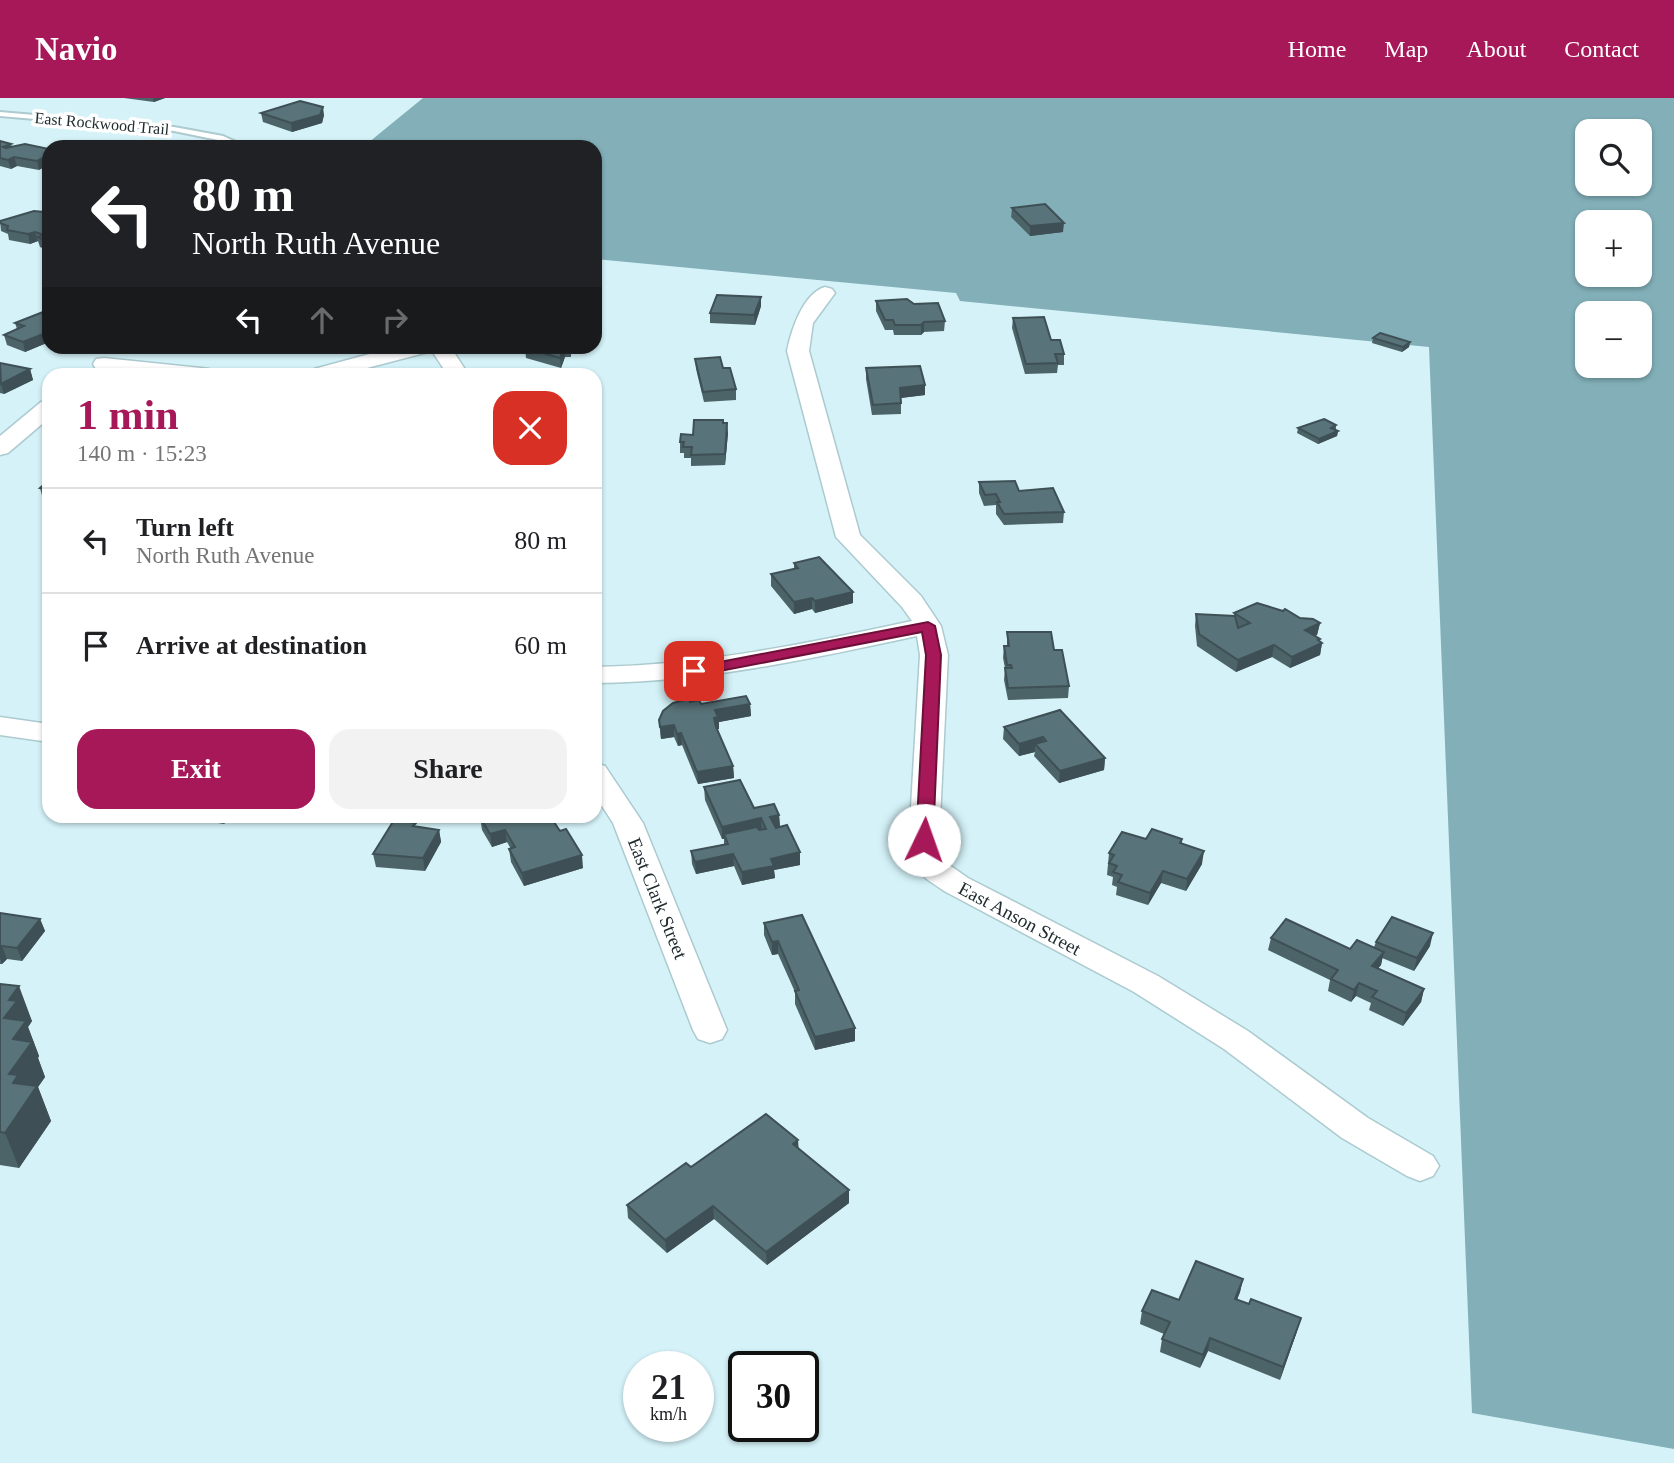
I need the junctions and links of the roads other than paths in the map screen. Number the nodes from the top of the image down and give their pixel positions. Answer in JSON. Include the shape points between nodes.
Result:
{"nodes":[{"id":1,"x":0,"y":114,"type":"edge"},
{"id":2,"x":225,"y":140,"type":"edge"},
{"id":3,"x":825,"y":293,"type":"dead end"},
{"id":4,"x":115,"y":354,"type":"edge"},
{"id":5,"x":396,"y":354,"type":"edge"},
{"id":6,"x":98,"y":368,"type":"edge"},
{"id":7,"x":344,"y":368,"type":"edge"},
{"id":8,"x":42,"y":413,"type":"edge"},
{"id":9,"x":0,"y":425,"type":"edge"},
{"id":10,"x":23,"y":428,"type":"junction"},
{"id":11,"x":0,"y":448,"type":"edge"},
{"id":12,"x":928,"y":626,"type":"junction"},
{"id":13,"x":602,"y":675,"type":"edge"},
{"id":14,"x":0,"y":726,"type":"edge"},
{"id":15,"x":42,"y":732,"type":"edge"},
{"id":16,"x":602,"y":783,"type":"edge"},
{"id":17,"x":710,"y":1030,"type":"dead end"},
{"id":18,"x":1420,"y":1166,"type":"dead end"}],
"edges":[{"from":1,"to":2,"type":"lane","name":"East Rockwood Trail","via":[[174,130]]},
{"from":3,"to":12,"type":"street","name":"East Anson Street","via":[[803,323],[798,351],[848,537],[912,602]]},
{"from":4,"to":6,"type":"street"},
{"from":5,"to":7,"type":"street"},
{"from":8,"to":10,"type":"street"},
{"from":9,"to":10,"type":"street"},
{"from":10,"to":11,"type":"street"},
{"from":12,"to":13,"type":"street","via":[[735,665]]},
{"from":12,"to":18,"type":"street","name":"East Anson Street","via":[[934,655],[924,840],[930,867],[1146,984],[1236,1041],[1355,1128]]},
{"from":14,"to":15,"type":"street"},
{"from":16,"to":17,"type":"street","name":"East Clark Street","via":[[628,822]]}]}
